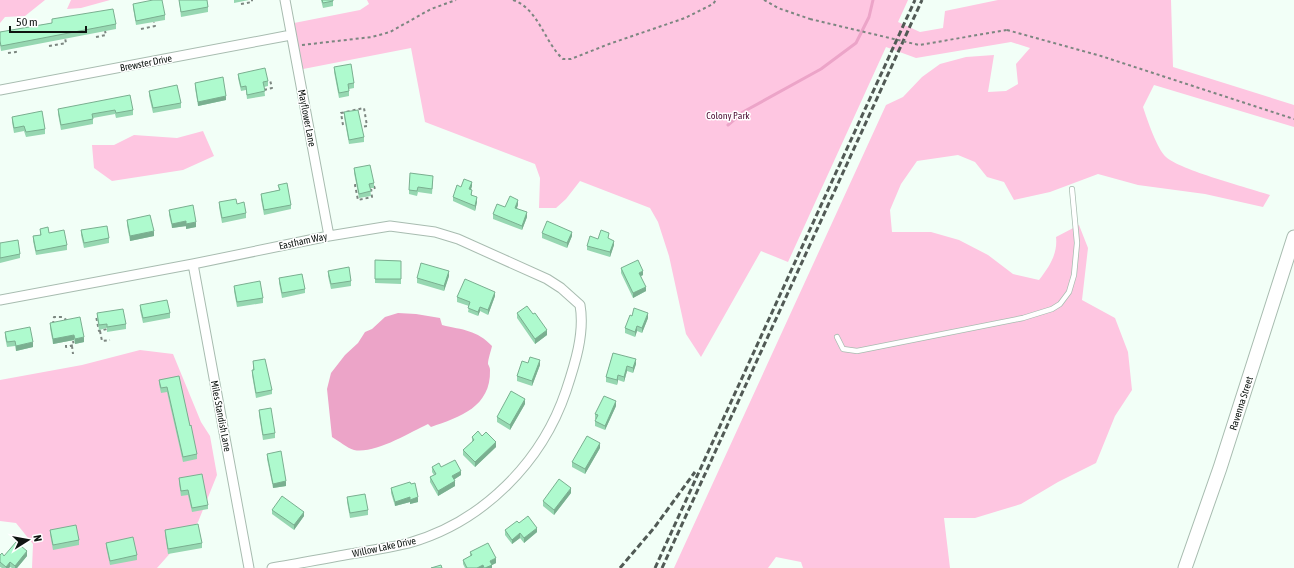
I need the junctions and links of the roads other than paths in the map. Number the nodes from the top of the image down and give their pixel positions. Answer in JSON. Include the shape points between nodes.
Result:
{"nodes":[{"id":1,"x":284,"y":0,"type":"edge"},
{"id":2,"x":291,"y":34,"type":"junction"},
{"id":3,"x":0,"y":90,"type":"edge"},
{"id":4,"x":1072,"y":189,"type":"dead end"},
{"id":5,"x":329,"y":236,"type":"junction"},
{"id":6,"x":1294,"y":237,"type":"edge"},
{"id":7,"x":193,"y":264,"type":"junction"},
{"id":8,"x":0,"y":300,"type":"edge"},
{"id":9,"x":582,"y":315,"type":"joint"},
{"id":10,"x":837,"y":338,"type":"dead end"},
{"id":11,"x":249,"y":568,"type":"edge"},
{"id":12,"x":272,"y":568,"type":"edge"},
{"id":13,"x":1185,"y":568,"type":"edge"}],
"edges":[{"from":1,"to":2,"type":"street","name":"Mayflower Lane"},
{"from":2,"to":3,"type":"street","name":"Brewster Drive"},
{"from":2,"to":5,"type":"street","name":"Mayflower Lane"},
{"from":4,"to":10,"type":"lane","via":[[1077,243],[1074,275],[1069,292],[1060,304],[1023,318],[857,351],[843,349]]},
{"from":5,"to":7,"type":"street","name":"Eastham Way"},
{"from":5,"to":9,"type":"street","name":"Eastham Way","via":[[390,226],[435,232],[458,239],[561,288],[580,305]]},
{"from":6,"to":13,"type":"street","name":"Ravenna Street"},
{"from":7,"to":8,"type":"street","name":"Eastham Way"},
{"from":7,"to":11,"type":"street","name":"Miles Standish Lane"},
{"from":9,"to":12,"type":"street","name":"Willow Lake Drive","via":[[573,370],[561,405],[545,438],[509,484],[486,504],[456,524],[408,543]]}]}
